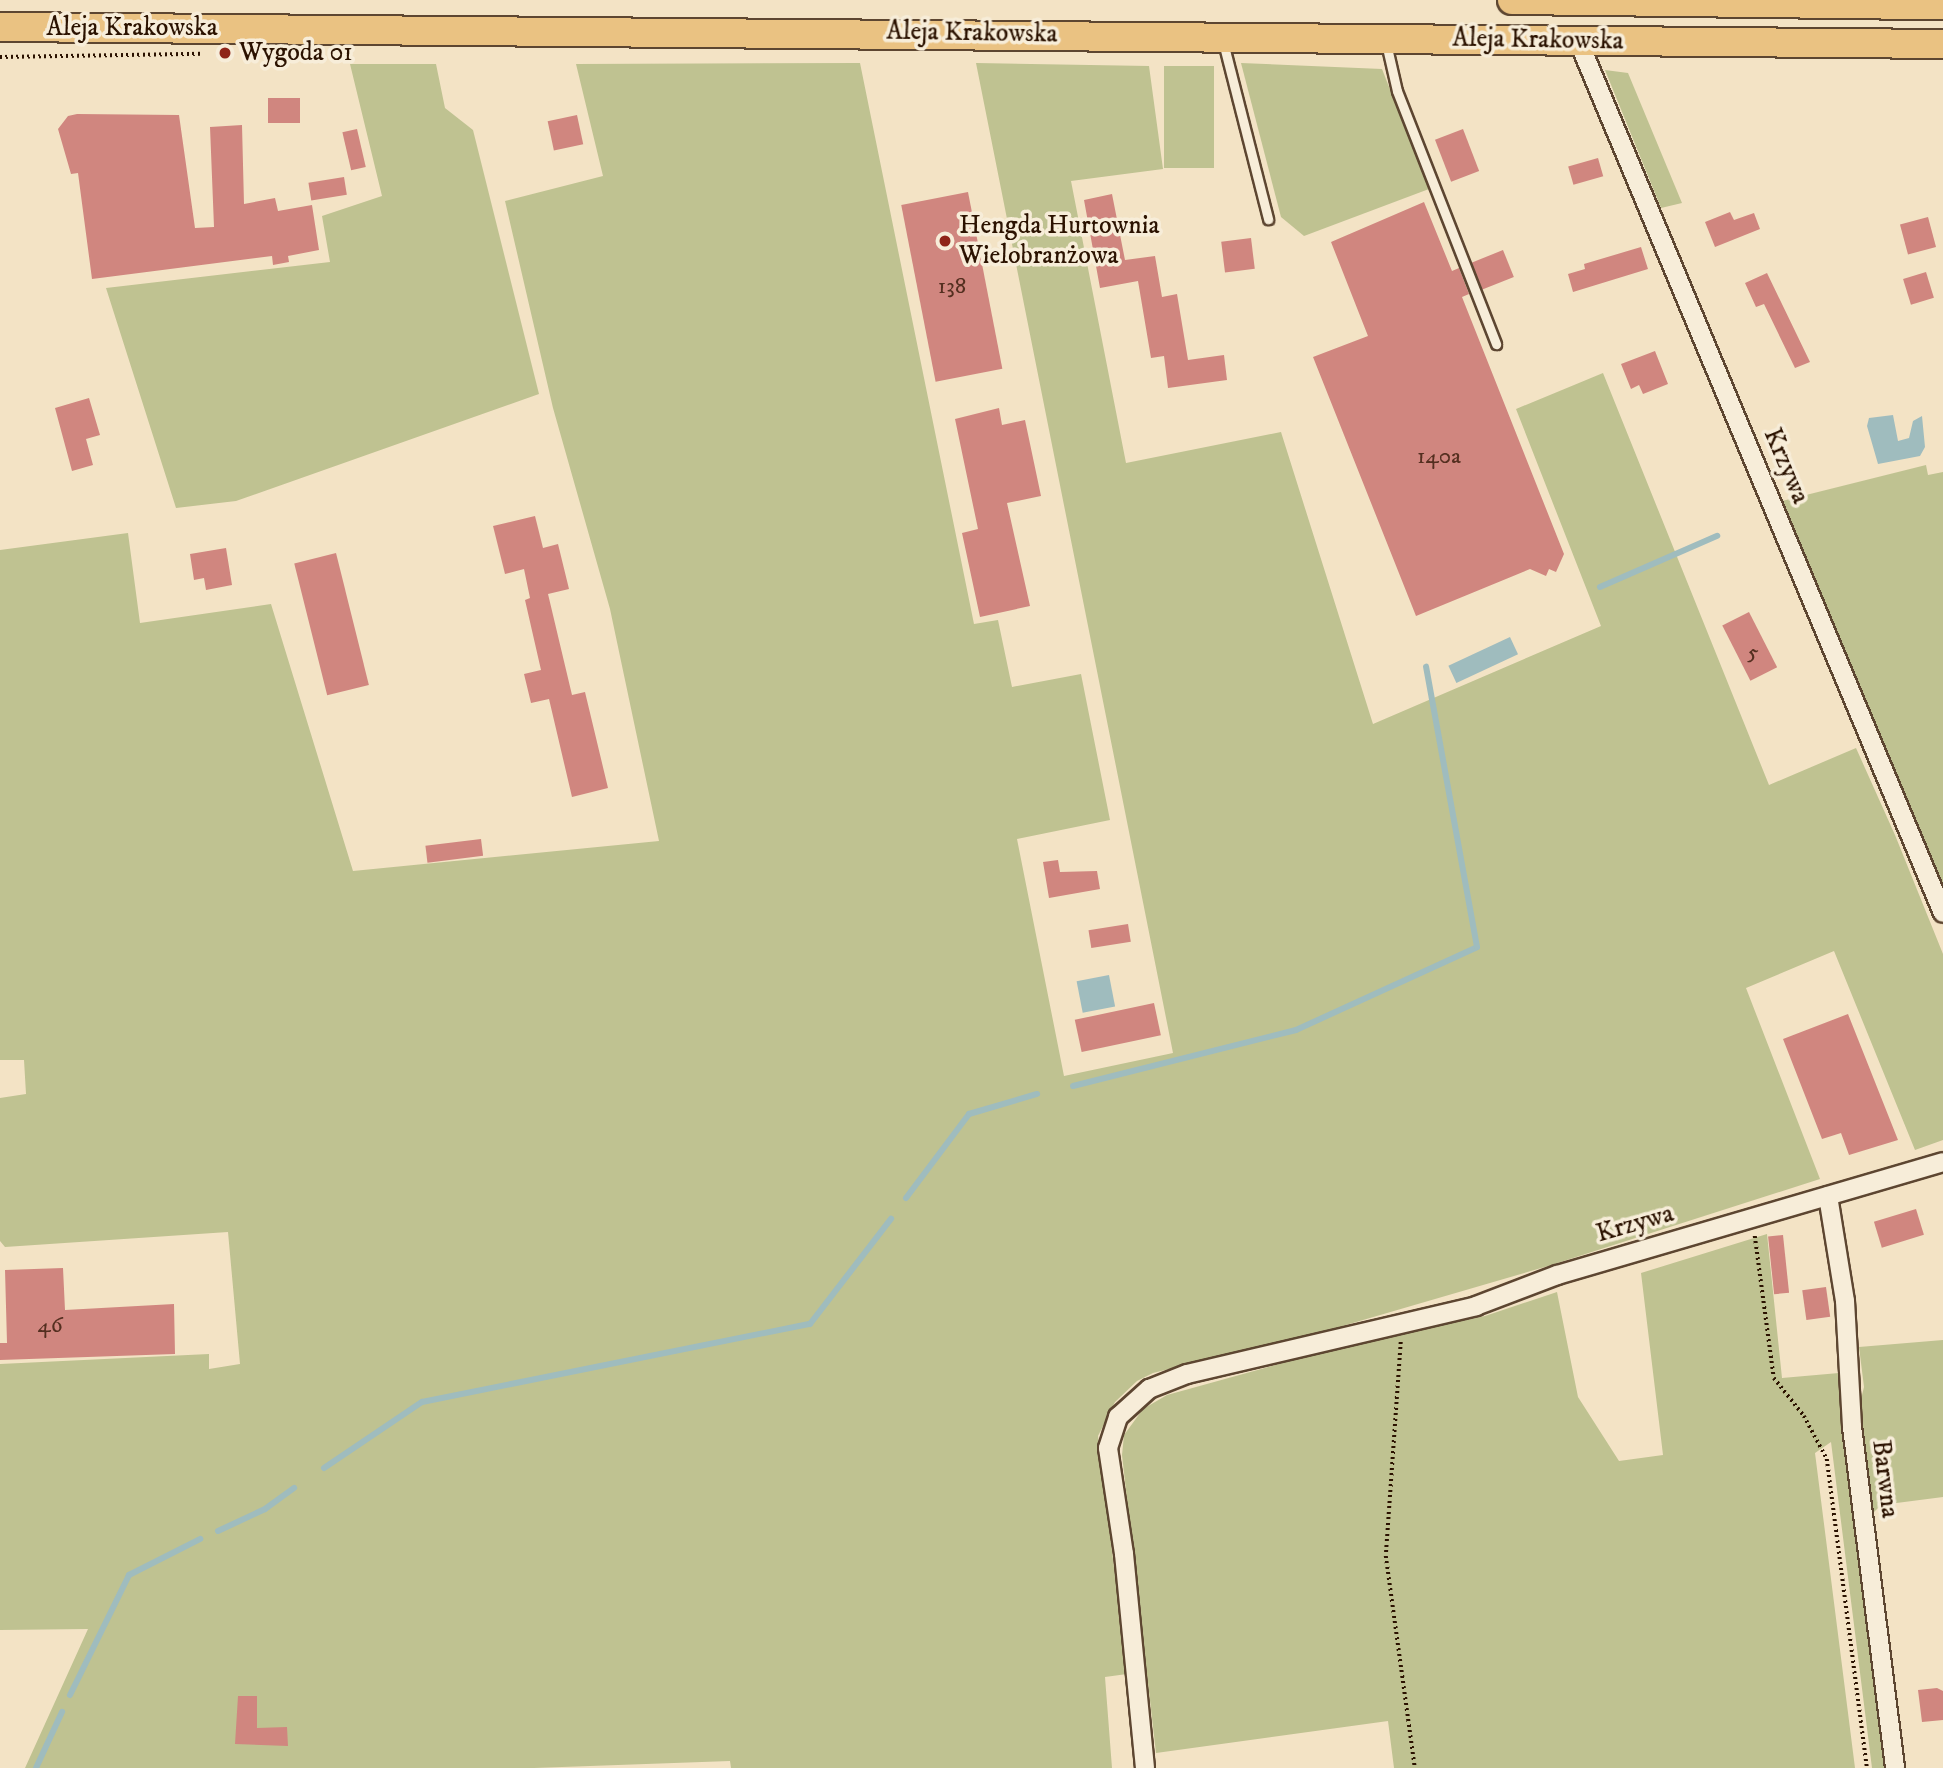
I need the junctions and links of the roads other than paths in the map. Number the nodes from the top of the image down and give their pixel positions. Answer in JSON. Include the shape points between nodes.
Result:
{"nodes":[{"id":1,"x":1512,"y":0,"type":"edge"},
{"id":2,"x":1740,"y":1,"type":"edge"},
{"id":3,"x":1867,"y":2,"type":"edge"},
{"id":4,"x":1943,"y":5,"type":"edge"},
{"id":5,"x":0,"y":27,"type":"edge"},
{"id":6,"x":1222,"y":37,"type":"junction"},
{"id":7,"x":1385,"y":38,"type":"junction"},
{"id":8,"x":1578,"y":40,"type":"junction"},
{"id":9,"x":1943,"y":44,"type":"edge"},
{"id":10,"x":1268,"y":219,"type":"dead end"},
{"id":11,"x":1496,"y":344,"type":"dead end"},
{"id":12,"x":1943,"y":913,"type":"edge"},
{"id":13,"x":1943,"y":1162,"type":"edge"},
{"id":14,"x":1828,"y":1196,"type":"junction"},
{"id":15,"x":1145,"y":1768,"type":"edge"},
{"id":16,"x":1895,"y":1768,"type":"edge"}],
"edges":[{"from":1,"to":2,"type":"main road","name":"Aleja Krakowska"},
{"from":2,"to":3,"type":"main road","name":"Aleja Krakowska"},
{"from":3,"to":4,"type":"main road","name":"Aleja Krakowska"},
{"from":5,"to":6,"type":"main road","name":"Aleja Krakowska"},
{"from":6,"to":7,"type":"main road","name":"Aleja Krakowska"},
{"from":6,"to":10,"type":"lane"},
{"from":7,"to":8,"type":"main road","name":"Aleja Krakowska"},
{"from":7,"to":11,"type":"lane","via":[[1397,91]]},
{"from":8,"to":9,"type":"main road","name":"Aleja Krakowska"},
{"from":8,"to":12,"type":"street","name":"Krzywa"},
{"from":13,"to":14,"type":"street","name":"Krzywa"},
{"from":14,"to":15,"type":"street","name":"Krzywa","via":[[1519,1286],[1476,1306],[1163,1381],[1131,1404],[1110,1433],[1108,1448],[1126,1568]]},
{"from":14,"to":16,"type":"street","name":"Barwna","via":[[1846,1312],[1852,1427]]}]}
